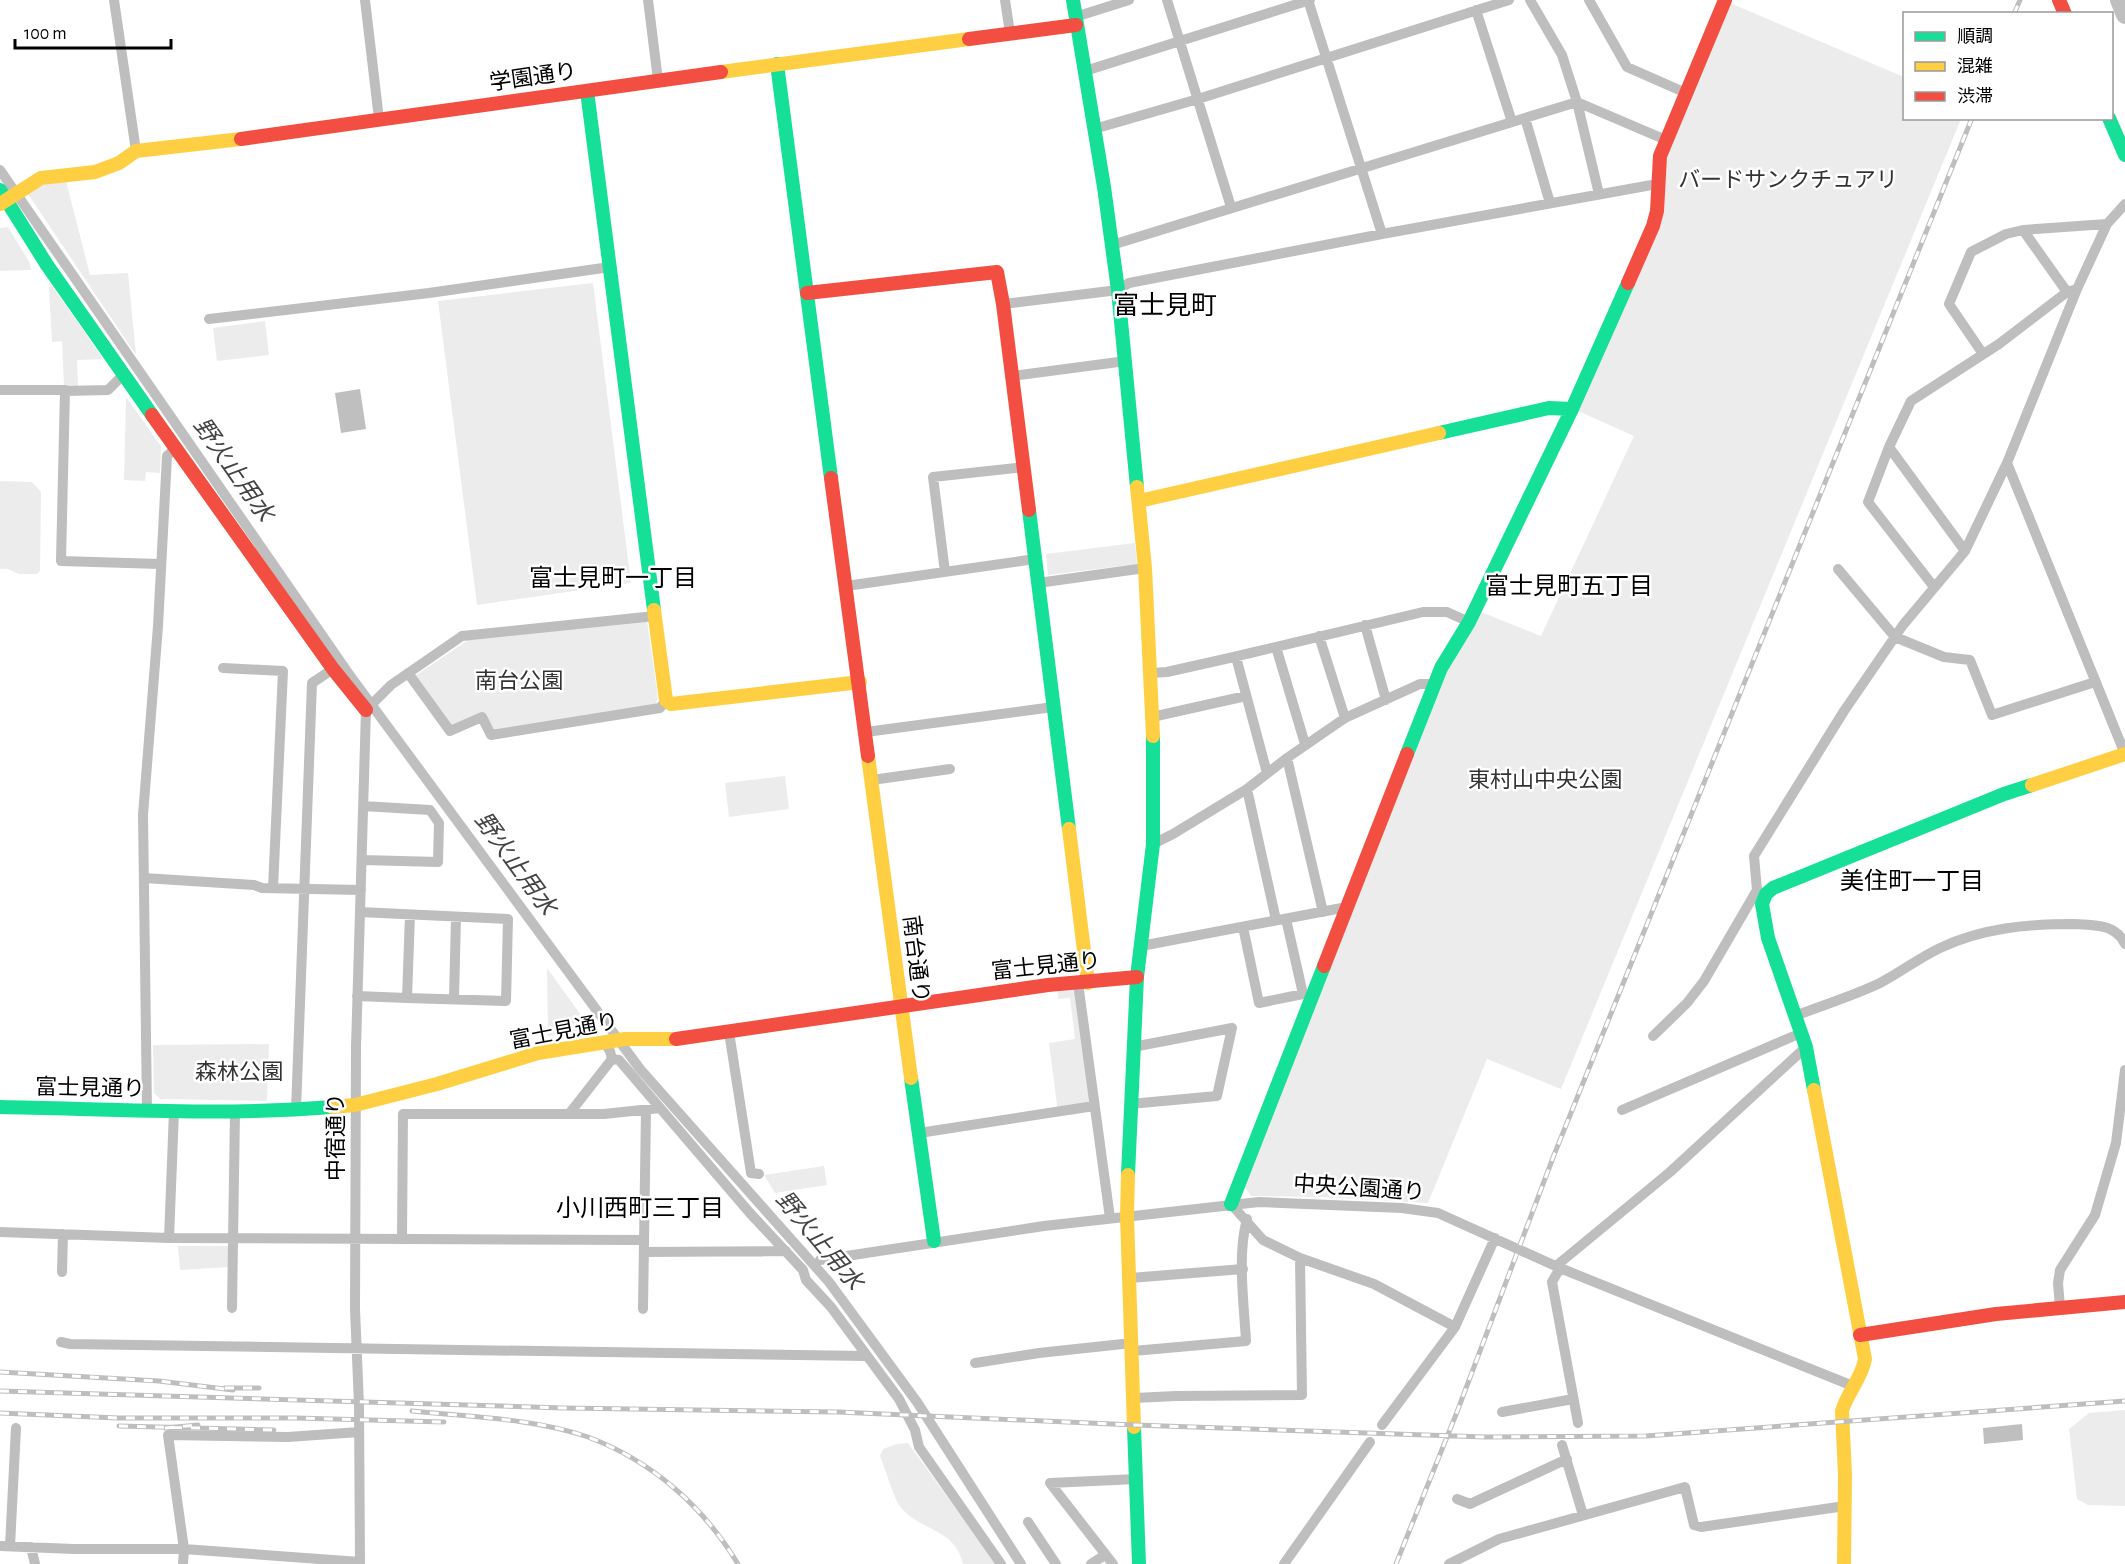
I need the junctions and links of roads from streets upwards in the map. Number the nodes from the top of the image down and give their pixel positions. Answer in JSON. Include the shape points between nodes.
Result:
{"nodes":[{"id":1,"x":114,"y":0,"type":"edge"},
{"id":2,"x":365,"y":0,"type":"edge"},
{"id":3,"x":648,"y":0,"type":"edge"},
{"id":4,"x":1005,"y":0,"type":"edge"},
{"id":5,"x":1073,"y":0,"type":"edge"},
{"id":6,"x":1129,"y":0,"type":"edge"},
{"id":7,"x":1167,"y":0,"type":"edge"},
{"id":8,"x":1309,"y":0,"type":"edge"},
{"id":9,"x":1509,"y":0,"type":"edge"},
{"id":10,"x":1530,"y":0,"type":"edge"},
{"id":11,"x":1589,"y":0,"type":"edge"},
{"id":12,"x":1725,"y":0,"type":"edge"},
{"id":13,"x":1476,"y":10,"type":"junction"},
{"id":14,"x":1076,"y":21,"type":"junction"},
{"id":15,"x":1010,"y":33,"type":"junction"},
{"id":16,"x":1180,"y":41,"type":"junction"},
{"id":17,"x":1327,"y":58,"type":"junction"},
{"id":18,"x":777,"y":64,"type":"junction"},
{"id":19,"x":1085,"y":71,"type":"junction"},
{"id":20,"x":658,"y":81,"type":"junction"},
{"id":21,"x":587,"y":91,"type":"junction"},
{"id":22,"x":1686,"y":93,"type":"junction"},
{"id":23,"x":1198,"y":99,"type":"junction"},
{"id":24,"x":1577,"y":102,"type":"junction"},
{"id":25,"x":1526,"y":118,"type":"junction"},
{"id":26,"x":379,"y":119,"type":"junction"},
{"id":27,"x":2110,"y":120,"type":"edge"},
{"id":28,"x":1512,"y":122,"type":"junction"},
{"id":29,"x":1094,"y":129,"type":"junction"},
{"id":30,"x":1666,"y":140,"type":"junction"},
{"id":31,"x":136,"y":151,"type":"junction"},
{"id":32,"x":2125,"y":156,"type":"edge"},
{"id":33,"x":1361,"y":168,"type":"junction"},
{"id":34,"x":1657,"y":184,"type":"junction"},
{"id":35,"x":1599,"y":194,"type":"junction"},
{"id":36,"x":5,"y":197,"type":"edge"},
{"id":37,"x":1550,"y":203,"type":"junction"},
{"id":38,"x":1231,"y":207,"type":"junction"},
{"id":39,"x":2124,"y":209,"type":"edge"},
{"id":40,"x":2107,"y":224,"type":"junction"},
{"id":41,"x":2023,"y":230,"type":"junction"},
{"id":42,"x":1382,"y":234,"type":"junction"},
{"id":43,"x":1112,"y":244,"type":"junction"},
{"id":44,"x":609,"y":267,"type":"junction"},
{"id":45,"x":1118,"y":290,"type":"junction"},
{"id":46,"x":2072,"y":291,"type":"junction"},
{"id":47,"x":807,"y":293,"type":"junction"},
{"id":48,"x":1003,"y":304,"type":"junction"},
{"id":49,"x":209,"y":319,"type":"dead end"},
{"id":50,"x":1983,"y":354,"type":"junction"},
{"id":51,"x":1126,"y":361,"type":"junction"},
{"id":52,"x":123,"y":374,"type":"junction"},
{"id":53,"x":1012,"y":376,"type":"junction"},
{"id":54,"x":0,"y":390,"type":"edge"},
{"id":55,"x":65,"y":391,"type":"junction"},
{"id":56,"x":1572,"y":409,"type":"junction"},
{"id":57,"x":1889,"y":447,"type":"junction"},
{"id":58,"x":176,"y":448,"type":"junction"},
{"id":59,"x":2007,"y":463,"type":"junction"},
{"id":60,"x":1023,"y":467,"type":"junction"},
{"id":61,"x":1139,"y":501,"type":"junction"},
{"id":62,"x":1965,"y":551,"type":"junction"},
{"id":63,"x":1035,"y":560,"type":"junction"},
{"id":64,"x":160,"y":564,"type":"junction"},
{"id":65,"x":1145,"y":568,"type":"junction"},
{"id":66,"x":1838,"y":570,"type":"dead end"},
{"id":67,"x":945,"y":572,"type":"junction"},
{"id":68,"x":1038,"y":583,"type":"junction"},
{"id":69,"x":846,"y":586,"type":"junction"},
{"id":70,"x":1934,"y":587,"type":"junction"},
{"id":71,"x":655,"y":616,"type":"junction"},
{"id":72,"x":1469,"y":622,"type":"junction"},
{"id":73,"x":1365,"y":625,"type":"junction"},
{"id":74,"x":1319,"y":636,"type":"junction"},
{"id":75,"x":1895,"y":637,"type":"junction"},
{"id":76,"x":1276,"y":647,"type":"junction"},
{"id":77,"x":1236,"y":657,"type":"junction"},
{"id":78,"x":223,"y":668,"type":"dead end"},
{"id":79,"x":333,"y":669,"type":"junction"},
{"id":80,"x":408,"y":673,"type":"junction"},
{"id":81,"x":1151,"y":673,"type":"junction"},
{"id":82,"x":860,"y":682,"type":"junction"},
{"id":83,"x":2096,"y":682,"type":"junction"},
{"id":84,"x":1436,"y":684,"type":"junction"},
{"id":85,"x":1246,"y":696,"type":"junction"},
{"id":86,"x":666,"y":700,"type":"junction"},
{"id":87,"x":1386,"y":700,"type":"junction"},
{"id":88,"x":370,"y":705,"type":"junction"},
{"id":89,"x":1053,"y":707,"type":"junction"},
{"id":90,"x":1152,"y":717,"type":"junction"},
{"id":91,"x":1346,"y":718,"type":"junction"},
{"id":92,"x":866,"y":732,"type":"junction"},
{"id":93,"x":1305,"y":744,"type":"junction"},
{"id":94,"x":2125,"y":754,"type":"edge"},
{"id":95,"x":1287,"y":758,"type":"junction"},
{"id":96,"x":950,"y":769,"type":"dead end"},
{"id":97,"x":1267,"y":773,"type":"junction"},
{"id":98,"x":872,"y":780,"type":"junction"},
{"id":99,"x":1247,"y":789,"type":"junction"},
{"id":100,"x":363,"y":806,"type":"junction"},
{"id":101,"x":1153,"y":844,"type":"junction"},
{"id":102,"x":362,"y":860,"type":"junction"},
{"id":103,"x":144,"y":878,"type":"junction"},
{"id":104,"x":273,"y":888,"type":"junction"},
{"id":105,"x":305,"y":889,"type":"junction"},
{"id":106,"x":361,"y":890,"type":"junction"},
{"id":107,"x":1761,"y":894,"type":"junction"},
{"id":108,"x":1347,"y":907,"type":"junction"},
{"id":109,"x":360,"y":912,"type":"junction"},
{"id":110,"x":1323,"y":912,"type":"junction"},
{"id":111,"x":410,"y":915,"type":"junction"},
{"id":112,"x":456,"y":917,"type":"junction"},
{"id":113,"x":1281,"y":920,"type":"junction"},
{"id":114,"x":1243,"y":927,"type":"junction"},
{"id":115,"x":2125,"y":944,"type":"edge"},
{"id":116,"x":1141,"y":946,"type":"junction"},
{"id":117,"x":1137,"y":977,"type":"junction"},
{"id":118,"x":1083,"y":983,"type":"junction"},
{"id":119,"x":1307,"y":995,"type":"junction"},
{"id":120,"x":357,"y":996,"type":"junction"},
{"id":121,"x":407,"y":998,"type":"junction"},
{"id":122,"x":454,"y":999,"type":"junction"},
{"id":123,"x":901,"y":1007,"type":"junction"},
{"id":124,"x":1795,"y":1016,"type":"junction"},
{"id":125,"x":729,"y":1032,"type":"junction"},
{"id":126,"x":1801,"y":1033,"type":"junction"},
{"id":127,"x":1653,"y":1036,"type":"dead end"},
{"id":128,"x":606,"y":1041,"type":"junction"},
{"id":129,"x":1133,"y":1047,"type":"junction"},
{"id":130,"x":1806,"y":1047,"type":"junction"},
{"id":131,"x":612,"y":1059,"type":"junction"},
{"id":132,"x":2125,"y":1070,"type":"edge"},
{"id":133,"x":355,"y":1104,"type":"junction"},
{"id":134,"x":1130,"y":1104,"type":"junction"},
{"id":135,"x":1094,"y":1106,"type":"junction"},
{"id":136,"x":0,"y":1107,"type":"edge"},
{"id":137,"x":660,"y":1108,"type":"junction"},
{"id":138,"x":147,"y":1110,"type":"junction"},
{"id":139,"x":296,"y":1110,"type":"junction"},
{"id":140,"x":646,"y":1110,"type":"junction"},
{"id":141,"x":1622,"y":1110,"type":"dead end"},
{"id":142,"x":174,"y":1111,"type":"junction"},
{"id":143,"x":235,"y":1111,"type":"junction"},
{"id":144,"x":569,"y":1114,"type":"junction"},
{"id":145,"x":919,"y":1133,"type":"junction"},
{"id":146,"x":2121,"y":1143,"type":"edge"},
{"id":147,"x":759,"y":1174,"type":"dead end"},
{"id":148,"x":1232,"y":1204,"type":"junction"},
{"id":149,"x":1127,"y":1216,"type":"junction"},
{"id":150,"x":1110,"y":1218,"type":"junction"},
{"id":151,"x":1246,"y":1219,"type":"junction"},
{"id":152,"x":0,"y":1232,"type":"edge"},
{"id":153,"x":63,"y":1234,"type":"junction"},
{"id":154,"x":169,"y":1238,"type":"junction"},
{"id":155,"x":233,"y":1238,"type":"junction"},
{"id":156,"x":355,"y":1238,"type":"junction"},
{"id":157,"x":402,"y":1238,"type":"junction"},
{"id":158,"x":1495,"y":1238,"type":"junction"},
{"id":159,"x":644,"y":1240,"type":"junction"},
{"id":160,"x":934,"y":1242,"type":"junction"},
{"id":161,"x":786,"y":1251,"type":"junction"},
{"id":162,"x":644,"y":1252,"type":"junction"},
{"id":163,"x":1300,"y":1258,"type":"junction"},
{"id":164,"x":820,"y":1260,"type":"dead end"},
{"id":165,"x":1554,"y":1265,"type":"junction"},
{"id":166,"x":1243,"y":1269,"type":"junction"},
{"id":167,"x":62,"y":1272,"type":"dead end"},
{"id":168,"x":1130,"y":1278,"type":"junction"},
{"id":169,"x":2125,"y":1302,"type":"edge"},
{"id":170,"x":2060,"y":1307,"type":"junction"},
{"id":171,"x":232,"y":1308,"type":"dead end"},
{"id":172,"x":643,"y":1309,"type":"dead end"},
{"id":173,"x":1455,"y":1327,"type":"junction"},
{"id":174,"x":1860,"y":1335,"type":"junction"},
{"id":175,"x":61,"y":1342,"type":"dead end"},
{"id":176,"x":1132,"y":1347,"type":"junction"},
{"id":177,"x":356,"y":1349,"type":"junction"},
{"id":178,"x":866,"y":1356,"type":"junction"},
{"id":179,"x":975,"y":1363,"type":"dead end"},
{"id":180,"x":1853,"y":1386,"type":"junction"},
{"id":181,"x":1134,"y":1398,"type":"junction"},
{"id":182,"x":1573,"y":1399,"type":"junction"},
{"id":183,"x":1502,"y":1412,"type":"dead end"},
{"id":184,"x":1578,"y":1423,"type":"dead end"},
{"id":185,"x":1382,"y":1425,"type":"dead end"},
{"id":186,"x":16,"y":1428,"type":"dead end"},
{"id":187,"x":359,"y":1432,"type":"junction"},
{"id":188,"x":1370,"y":1442,"type":"dead end"},
{"id":189,"x":1562,"y":1445,"type":"dead end"},
{"id":190,"x":1567,"y":1459,"type":"junction"},
{"id":191,"x":1137,"y":1479,"type":"junction"},
{"id":192,"x":1457,"y":1499,"type":"dead end"},
{"id":193,"x":1845,"y":1506,"type":"junction"},
{"id":194,"x":1583,"y":1515,"type":"junction"},
{"id":195,"x":1028,"y":1522,"type":"dead end"},
{"id":196,"x":5,"y":1546,"type":"edge"},
{"id":197,"x":31,"y":1547,"type":"junction"},
{"id":198,"x":184,"y":1549,"type":"junction"},
{"id":199,"x":1105,"y":1555,"type":"junction"},
{"id":200,"x":1467,"y":1560,"type":"edge"},
{"id":201,"x":360,"y":1563,"type":"edge"},
{"id":202,"x":35,"y":1564,"type":"edge"},
{"id":203,"x":183,"y":1564,"type":"edge"},
{"id":204,"x":1001,"y":1564,"type":"edge"},
{"id":205,"x":1056,"y":1564,"type":"edge"},
{"id":206,"x":1091,"y":1564,"type":"edge"},
{"id":207,"x":1113,"y":1564,"type":"edge"},
{"id":208,"x":1139,"y":1564,"type":"edge"},
{"id":209,"x":1284,"y":1564,"type":"edge"},
{"id":210,"x":1449,"y":1564,"type":"edge"},
{"id":211,"x":1844,"y":1564,"type":"edge"}],
"edges":[{"from":1,"to":31,"type":"street"},
{"from":2,"to":26,"type":"street"},
{"from":3,"to":20,"type":"street"},
{"from":4,"to":15,"type":"street"},
{"from":5,"to":14,"type":"street"},
{"from":6,"to":14,"type":"street"},
{"from":7,"to":16,"type":"street"},
{"from":8,"to":16,"type":"street"},
{"from":8,"to":17,"type":"street"},
{"from":9,"to":13,"type":"street"},
{"from":10,"to":24,"type":"street","via":[[1562,55]]},
{"from":11,"to":22,"type":"street","via":[[1627,67]]},
{"from":12,"to":22,"type":"street"},
{"from":13,"to":17,"type":"street"},
{"from":13,"to":28,"type":"street"},
{"from":14,"to":15,"type":"street","name":"学園通り"},
{"from":14,"to":19,"type":"street"},
{"from":15,"to":18,"type":"street","name":"学園通り"},
{"from":16,"to":19,"type":"street"},
{"from":16,"to":23,"type":"street"},
{"from":17,"to":23,"type":"street"},
{"from":17,"to":33,"type":"street"},
{"from":18,"to":20,"type":"street","name":"学園通り"},
{"from":18,"to":47,"type":"street","name":"南台通り"},
{"from":19,"to":29,"type":"street"},
{"from":20,"to":21,"type":"street","name":"学園通り"},
{"from":21,"to":26,"type":"street","name":"学園通り"},
{"from":21,"to":44,"type":"street"},
{"from":22,"to":30,"type":"street"},
{"from":23,"to":29,"type":"street"},
{"from":23,"to":38,"type":"street"},
{"from":24,"to":25,"type":"street"},
{"from":24,"to":30,"type":"street"},
{"from":24,"to":35,"type":"street"},
{"from":25,"to":28,"type":"street"},
{"from":25,"to":37,"type":"street"},
{"from":26,"to":31,"type":"street","name":"学園通り"},
{"from":27,"to":32,"type":"street"},
{"from":28,"to":33,"type":"street"},
{"from":29,"to":43,"type":"street"},
{"from":30,"to":34,"type":"street"},
{"from":31,"to":36,"type":"street","name":"学園通り","via":[[95,171],[41,178]]},
{"from":33,"to":38,"type":"street"},
{"from":33,"to":42,"type":"street"},
{"from":34,"to":35,"type":"street"},
{"from":34,"to":56,"type":"street","via":[[1653,226]]},
{"from":35,"to":37,"type":"street"},
{"from":36,"to":52,"type":"street"},
{"from":37,"to":42,"type":"street"},
{"from":38,"to":43,"type":"street"},
{"from":39,"to":40,"type":"street"},
{"from":40,"to":41,"type":"street"},
{"from":40,"to":46,"type":"street"},
{"from":41,"to":46,"type":"street"},
{"from":41,"to":50,"type":"street","via":[[1971,252],[1949,304]]},
{"from":42,"to":45,"type":"street","via":[[1129,283]]},
{"from":43,"to":45,"type":"street"},
{"from":44,"to":49,"type":"street"},
{"from":44,"to":71,"type":"street"},
{"from":45,"to":48,"type":"street"},
{"from":45,"to":51,"type":"street"},
{"from":46,"to":50,"type":"street"},
{"from":46,"to":59,"type":"street"},
{"from":47,"to":48,"type":"street","via":[[997,272]]},
{"from":47,"to":69,"type":"street","name":"南台通り"},
{"from":48,"to":53,"type":"street"},
{"from":50,"to":57,"type":"street","via":[[1911,401]]},
{"from":51,"to":53,"type":"street"},
{"from":51,"to":61,"type":"street"},
{"from":52,"to":55,"type":"street","via":[[108,390]]},
{"from":52,"to":58,"type":"street"},
{"from":53,"to":60,"type":"street"},
{"from":54,"to":55,"type":"street"},
{"from":55,"to":64,"type":"street","via":[[61,561]]},
{"from":56,"to":61,"type":"street","via":[[1549,408]]},
{"from":56,"to":72,"type":"street"},
{"from":57,"to":62,"type":"street"},
{"from":57,"to":70,"type":"street","via":[[1868,502]]},
{"from":58,"to":64,"type":"street","via":[[167,456]]},
{"from":58,"to":79,"type":"street"},
{"from":59,"to":62,"type":"street"},
{"from":59,"to":83,"type":"street"},
{"from":60,"to":63,"type":"street"},
{"from":60,"to":67,"type":"street","via":[[933,477]]},
{"from":61,"to":65,"type":"street"},
{"from":62,"to":70,"type":"street"},
{"from":63,"to":67,"type":"street"},
{"from":63,"to":68,"type":"street"},
{"from":64,"to":103,"type":"street","via":[[143,815]]},
{"from":65,"to":68,"type":"street"},
{"from":65,"to":81,"type":"street"},
{"from":66,"to":75,"type":"street"},
{"from":67,"to":69,"type":"street"},
{"from":68,"to":89,"type":"street"},
{"from":69,"to":82,"type":"street","name":"南台通り"},
{"from":70,"to":75,"type":"street"},
{"from":71,"to":80,"type":"street","via":[[462,636]]},
{"from":71,"to":86,"type":"street"},
{"from":72,"to":73,"type":"street","via":[[1447,612],[1424,612]]},
{"from":72,"to":84,"type":"street"},
{"from":73,"to":74,"type":"street"},
{"from":73,"to":87,"type":"street"},
{"from":74,"to":76,"type":"street"},
{"from":74,"to":91,"type":"street"},
{"from":75,"to":83,"type":"street","via":[[1944,657],[1970,660],[1992,715]]},
{"from":75,"to":107,"type":"street","via":[[1754,856]]},
{"from":76,"to":77,"type":"street"},
{"from":76,"to":93,"type":"street"},
{"from":77,"to":81,"type":"street"},
{"from":77,"to":85,"type":"street"},
{"from":78,"to":104,"type":"street","via":[[283,671]]},
{"from":79,"to":88,"type":"street"},
{"from":79,"to":105,"type":"street","via":[[312,683]]},
{"from":80,"to":86,"type":"street","via":[[450,731],[482,717],[491,735],[660,708]]},
{"from":80,"to":88,"type":"street"},
{"from":81,"to":90,"type":"street"},
{"from":82,"to":86,"type":"street","via":[[671,704]]},
{"from":82,"to":92,"type":"street","name":"南台通り"},
{"from":83,"to":94,"type":"street"},
{"from":84,"to":87,"type":"street","via":[[1420,684]]},
{"from":84,"to":108,"type":"street"},
{"from":85,"to":90,"type":"street"},
{"from":85,"to":97,"type":"street"},
{"from":87,"to":91,"type":"street"},
{"from":88,"to":100,"type":"street","name":"中宿通り"},
{"from":89,"to":92,"type":"street"},
{"from":89,"to":118,"type":"street"},
{"from":90,"to":101,"type":"street"},
{"from":91,"to":93,"type":"street"},
{"from":92,"to":98,"type":"street","name":"南台通り"},
{"from":93,"to":95,"type":"street"},
{"from":94,"to":107,"type":"street","via":[[2004,794]]},
{"from":95,"to":97,"type":"street"},
{"from":95,"to":110,"type":"street"},
{"from":96,"to":98,"type":"street"},
{"from":97,"to":99,"type":"street"},
{"from":98,"to":123,"type":"street","name":"南台通り"},
{"from":99,"to":101,"type":"street"},
{"from":99,"to":113,"type":"street"},
{"from":100,"to":102,"type":"street","name":"中宿通り"},
{"from":100,"to":102,"type":"street","via":[[430,810],[439,823],[438,862]]},
{"from":101,"to":116,"type":"street"},
{"from":102,"to":106,"type":"street","name":"中宿通り"},
{"from":103,"to":104,"type":"street"},
{"from":103,"to":138,"type":"street"},
{"from":104,"to":105,"type":"street"},
{"from":105,"to":106,"type":"street"},
{"from":105,"to":139,"type":"street"},
{"from":106,"to":109,"type":"street","name":"中宿通り"},
{"from":107,"to":124,"type":"street","via":[[1768,938]]},
{"from":107,"to":127,"type":"street","via":[[1704,981]]},
{"from":108,"to":110,"type":"street"},
{"from":108,"to":119,"type":"street"},
{"from":109,"to":111,"type":"street"},
{"from":109,"to":120,"type":"street","name":"中宿通り"},
{"from":110,"to":113,"type":"street"},
{"from":111,"to":112,"type":"street"},
{"from":111,"to":121,"type":"street"},
{"from":112,"to":122,"type":"street"},
{"from":112,"to":122,"type":"street","via":[[508,919],[506,1001]]},
{"from":113,"to":114,"type":"street"},
{"from":113,"to":119,"type":"street"},
{"from":114,"to":116,"type":"street"},
{"from":114,"to":119,"type":"street","via":[[1259,1003]]},
{"from":115,"to":124,"type":"street","via":[[2116,930],[2083,924],[1998,929],[1947,945],[1880,983]]},
{"from":116,"to":117,"type":"street"},
{"from":117,"to":118,"type":"street","name":"富士見通り"},
{"from":117,"to":129,"type":"street"},
{"from":118,"to":123,"type":"street","name":"富士見通り"},
{"from":118,"to":135,"type":"street"},
{"from":119,"to":148,"type":"street"},
{"from":120,"to":121,"type":"street"},
{"from":120,"to":133,"type":"street","name":"中宿通り"},
{"from":121,"to":122,"type":"street"},
{"from":123,"to":125,"type":"street","name":"富士見通り"},
{"from":123,"to":145,"type":"street","name":"南台通り"},
{"from":124,"to":126,"type":"street"},
{"from":125,"to":128,"type":"street","name":"富士見通り","via":[[667,1040]]},
{"from":125,"to":147,"type":"street","via":[[751,1173]]},
{"from":126,"to":130,"type":"street"},
{"from":126,"to":141,"type":"street"},
{"from":128,"to":131,"type":"street"},
{"from":128,"to":133,"type":"street","name":"富士見通り","via":[[538,1053]]},
{"from":129,"to":134,"type":"street"},
{"from":129,"to":134,"type":"street","via":[[1232,1028],[1217,1096]]},
{"from":130,"to":165,"type":"street","via":[[1670,1172]]},
{"from":130,"to":174,"type":"street"},
{"from":131,"to":137,"type":"street","via":[[619,1060]]},
{"from":131,"to":144,"type":"street"},
{"from":132,"to":146,"type":"street"},
{"from":133,"to":139,"type":"street","name":"富士見通り"},
{"from":133,"to":156,"type":"street","name":"中宿通り"},
{"from":134,"to":149,"type":"street"},
{"from":135,"to":145,"type":"street"},
{"from":135,"to":150,"type":"street"},
{"from":136,"to":138,"type":"street","name":"富士見通り"},
{"from":137,"to":140,"type":"street"},
{"from":137,"to":161,"type":"street"},
{"from":138,"to":142,"type":"street","name":"富士見通り"},
{"from":139,"to":143,"type":"street","name":"富士見通り"},
{"from":140,"to":144,"type":"street"},
{"from":140,"to":159,"type":"street"},
{"from":142,"to":143,"type":"street","name":"富士見通り"},
{"from":142,"to":154,"type":"street"},
{"from":143,"to":155,"type":"street"},
{"from":144,"to":157,"type":"street","via":[[403,1114]]},
{"from":145,"to":160,"type":"street","name":"南台通り"},
{"from":146,"to":170,"type":"street","via":[[2095,1215],[2060,1270]]},
{"from":148,"to":149,"type":"street","name":"中央公園通り"},
{"from":148,"to":151,"type":"street"},
{"from":148,"to":158,"type":"street","name":"中央公園通り","via":[[1402,1208],[1438,1214]]},
{"from":149,"to":150,"type":"street","name":"中央公園通り"},
{"from":149,"to":168,"type":"street"},
{"from":150,"to":160,"type":"street","name":"中央公園通り"},
{"from":151,"to":163,"type":"street","via":[[1263,1240]]},
{"from":151,"to":166,"type":"street"},
{"from":152,"to":153,"type":"street"},
{"from":153,"to":154,"type":"street"},
{"from":153,"to":167,"type":"street"},
{"from":154,"to":155,"type":"street"},
{"from":155,"to":156,"type":"street"},
{"from":155,"to":171,"type":"street"},
{"from":156,"to":157,"type":"street"},
{"from":156,"to":177,"type":"street","name":"中宿通り"},
{"from":157,"to":159,"type":"street"},
{"from":158,"to":165,"type":"street","name":"中央公園通り"},
{"from":158,"to":173,"type":"street"},
{"from":159,"to":162,"type":"street"},
{"from":160,"to":164,"type":"street","name":"中央公園通り"},
{"from":161,"to":162,"type":"street"},
{"from":161,"to":178,"type":"street"},
{"from":162,"to":172,"type":"street"},
{"from":163,"to":173,"type":"street","via":[[1374,1284]]},
{"from":163,"to":181,"type":"street","via":[[1302,1395]]},
{"from":165,"to":180,"type":"street","name":"中央公園通り"},
{"from":165,"to":182,"type":"street","via":[[1552,1282]]},
{"from":166,"to":168,"type":"street"},
{"from":166,"to":176,"type":"street","via":[[1246,1341]]},
{"from":168,"to":176,"type":"street"},
{"from":169,"to":170,"type":"street"},
{"from":170,"to":174,"type":"street"},
{"from":173,"to":185,"type":"street"},
{"from":174,"to":180,"type":"street","via":[[1865,1359]]},
{"from":175,"to":177,"type":"street"},
{"from":176,"to":179,"type":"street","via":[[1039,1353]]},
{"from":176,"to":181,"type":"street"},
{"from":177,"to":178,"type":"street"},
{"from":177,"to":187,"type":"street","name":"中宿通り"},
{"from":178,"to":204,"type":"street","via":[[899,1399],[919,1447]]},
{"from":180,"to":193,"type":"street","via":[[1842,1411]]},
{"from":181,"to":191,"type":"street"},
{"from":182,"to":183,"type":"street"},
{"from":182,"to":184,"type":"street"},
{"from":186,"to":196,"type":"street"},
{"from":187,"to":198,"type":"street","via":[[288,1437],[168,1435]]},
{"from":187,"to":201,"type":"street","name":"中宿通り"},
{"from":188,"to":209,"type":"street"},
{"from":189,"to":190,"type":"street"},
{"from":190,"to":192,"type":"street","via":[[1470,1504]]},
{"from":190,"to":194,"type":"street"},
{"from":191,"to":199,"type":"street","via":[[1050,1483]]},
{"from":191,"to":208,"type":"street"},
{"from":193,"to":194,"type":"street","via":[[1701,1527],[1694,1525],[1685,1487]]},
{"from":193,"to":211,"type":"street"},
{"from":194,"to":200,"type":"street","via":[[1499,1539]]},
{"from":195,"to":205,"type":"street"},
{"from":196,"to":197,"type":"street"},
{"from":197,"to":198,"type":"street"},
{"from":197,"to":202,"type":"street"},
{"from":198,"to":201,"type":"street"},
{"from":198,"to":203,"type":"street"},
{"from":199,"to":206,"type":"street"},
{"from":199,"to":207,"type":"street"},
{"from":200,"to":210,"type":"street"}]}
